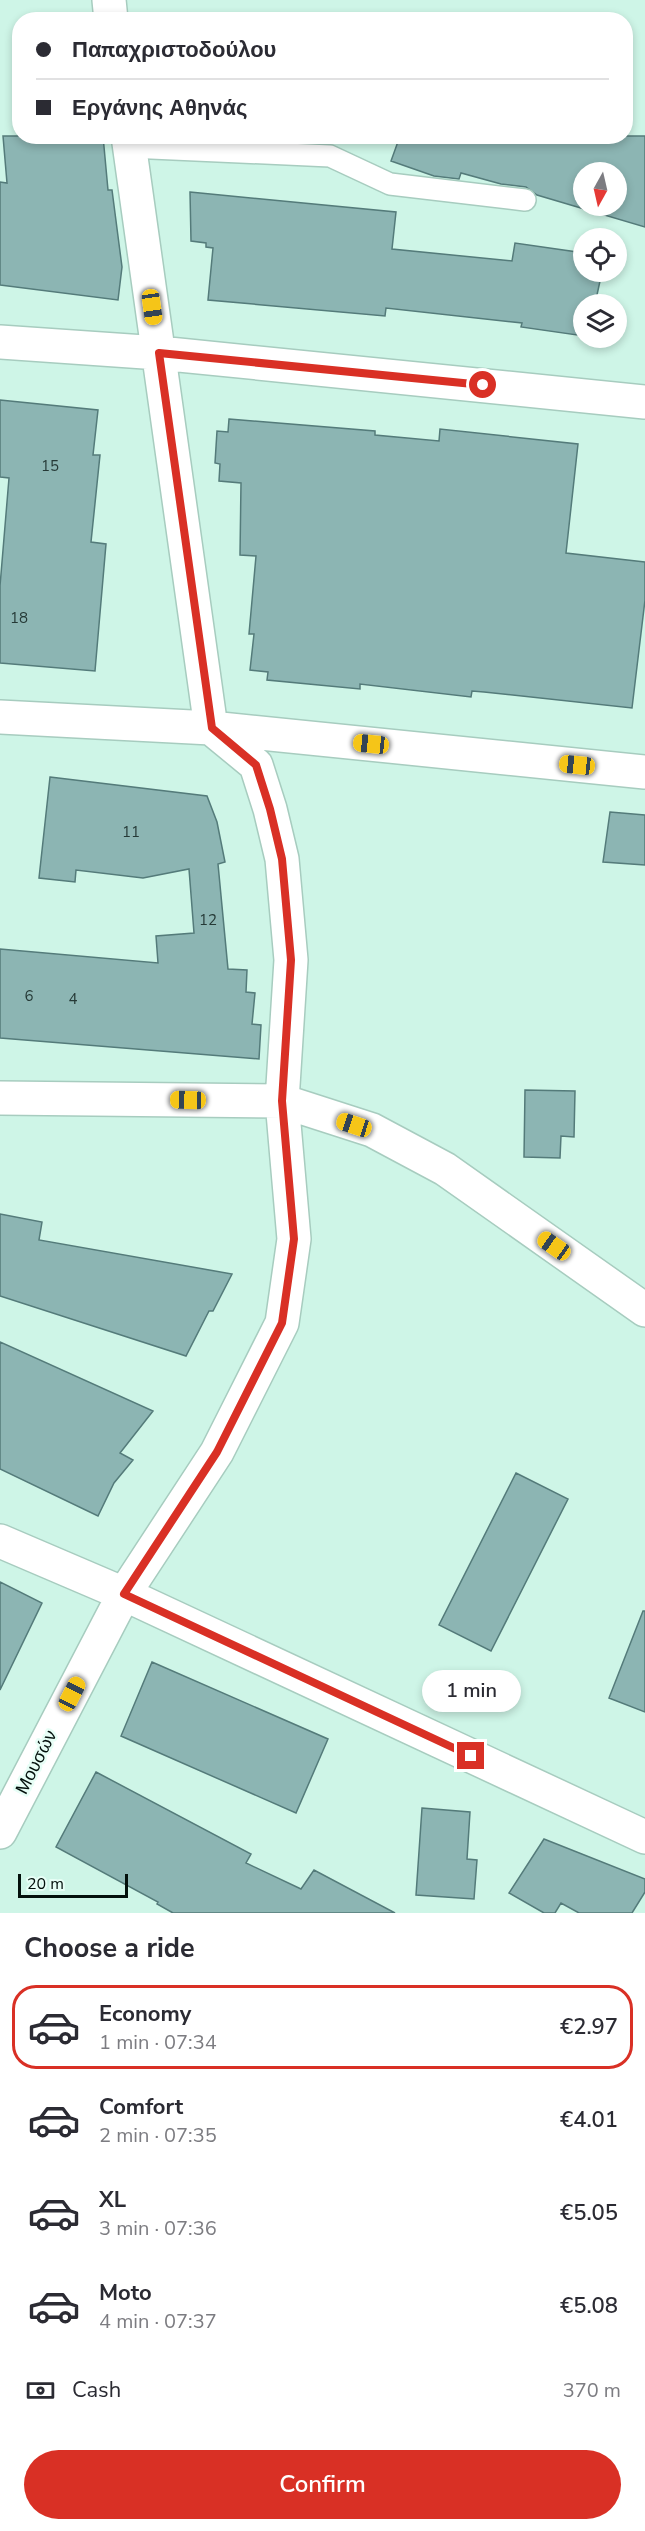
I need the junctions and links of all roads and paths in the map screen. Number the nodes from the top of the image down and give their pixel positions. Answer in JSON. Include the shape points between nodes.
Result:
{"nodes":[{"id":1,"x":128,"y":144,"type":"edge"},
{"id":2,"x":157,"y":144,"type":"edge"},
{"id":3,"x":525,"y":200,"type":"dead end"},
{"id":4,"x":0,"y":342,"type":"edge"},
{"id":5,"x":159,"y":353,"type":"junction"},
{"id":6,"x":645,"y":402,"type":"edge"},
{"id":7,"x":0,"y":717,"type":"edge"},
{"id":8,"x":212,"y":728,"type":"junction"},
{"id":9,"x":645,"y":771,"type":"edge"},
{"id":10,"x":0,"y":1098,"type":"edge"},
{"id":11,"x":282,"y":1101,"type":"junction"},
{"id":12,"x":645,"y":1310,"type":"edge"},
{"id":13,"x":0,"y":1540,"type":"edge"},
{"id":14,"x":124,"y":1594,"type":"junction"},
{"id":15,"x":0,"y":1832,"type":"edge"},
{"id":16,"x":645,"y":1837,"type":"edge"}],
"edges":[{"from":1,"to":5,"type":"street"},
{"from":2,"to":3,"type":"lane","via":[[330,156],[390,184]]},
{"from":4,"to":5,"type":"street"},
{"from":5,"to":6,"type":"street"},
{"from":5,"to":8,"type":"street"},
{"from":7,"to":8,"type":"street"},
{"from":8,"to":9,"type":"street"},
{"from":8,"to":11,"type":"street","name":"Μουσών","via":[[256,765],[282,859],[291,960]]},
{"from":10,"to":11,"type":"street"},
{"from":11,"to":12,"type":"street","via":[[372,1130],[445,1169]]},
{"from":11,"to":14,"type":"street","name":"Μουσών","via":[[294,1239],[282,1323],[217,1452]]},
{"from":13,"to":14,"type":"street"},
{"from":14,"to":15,"type":"street","name":"Μουσών"},
{"from":14,"to":16,"type":"street"}]}
